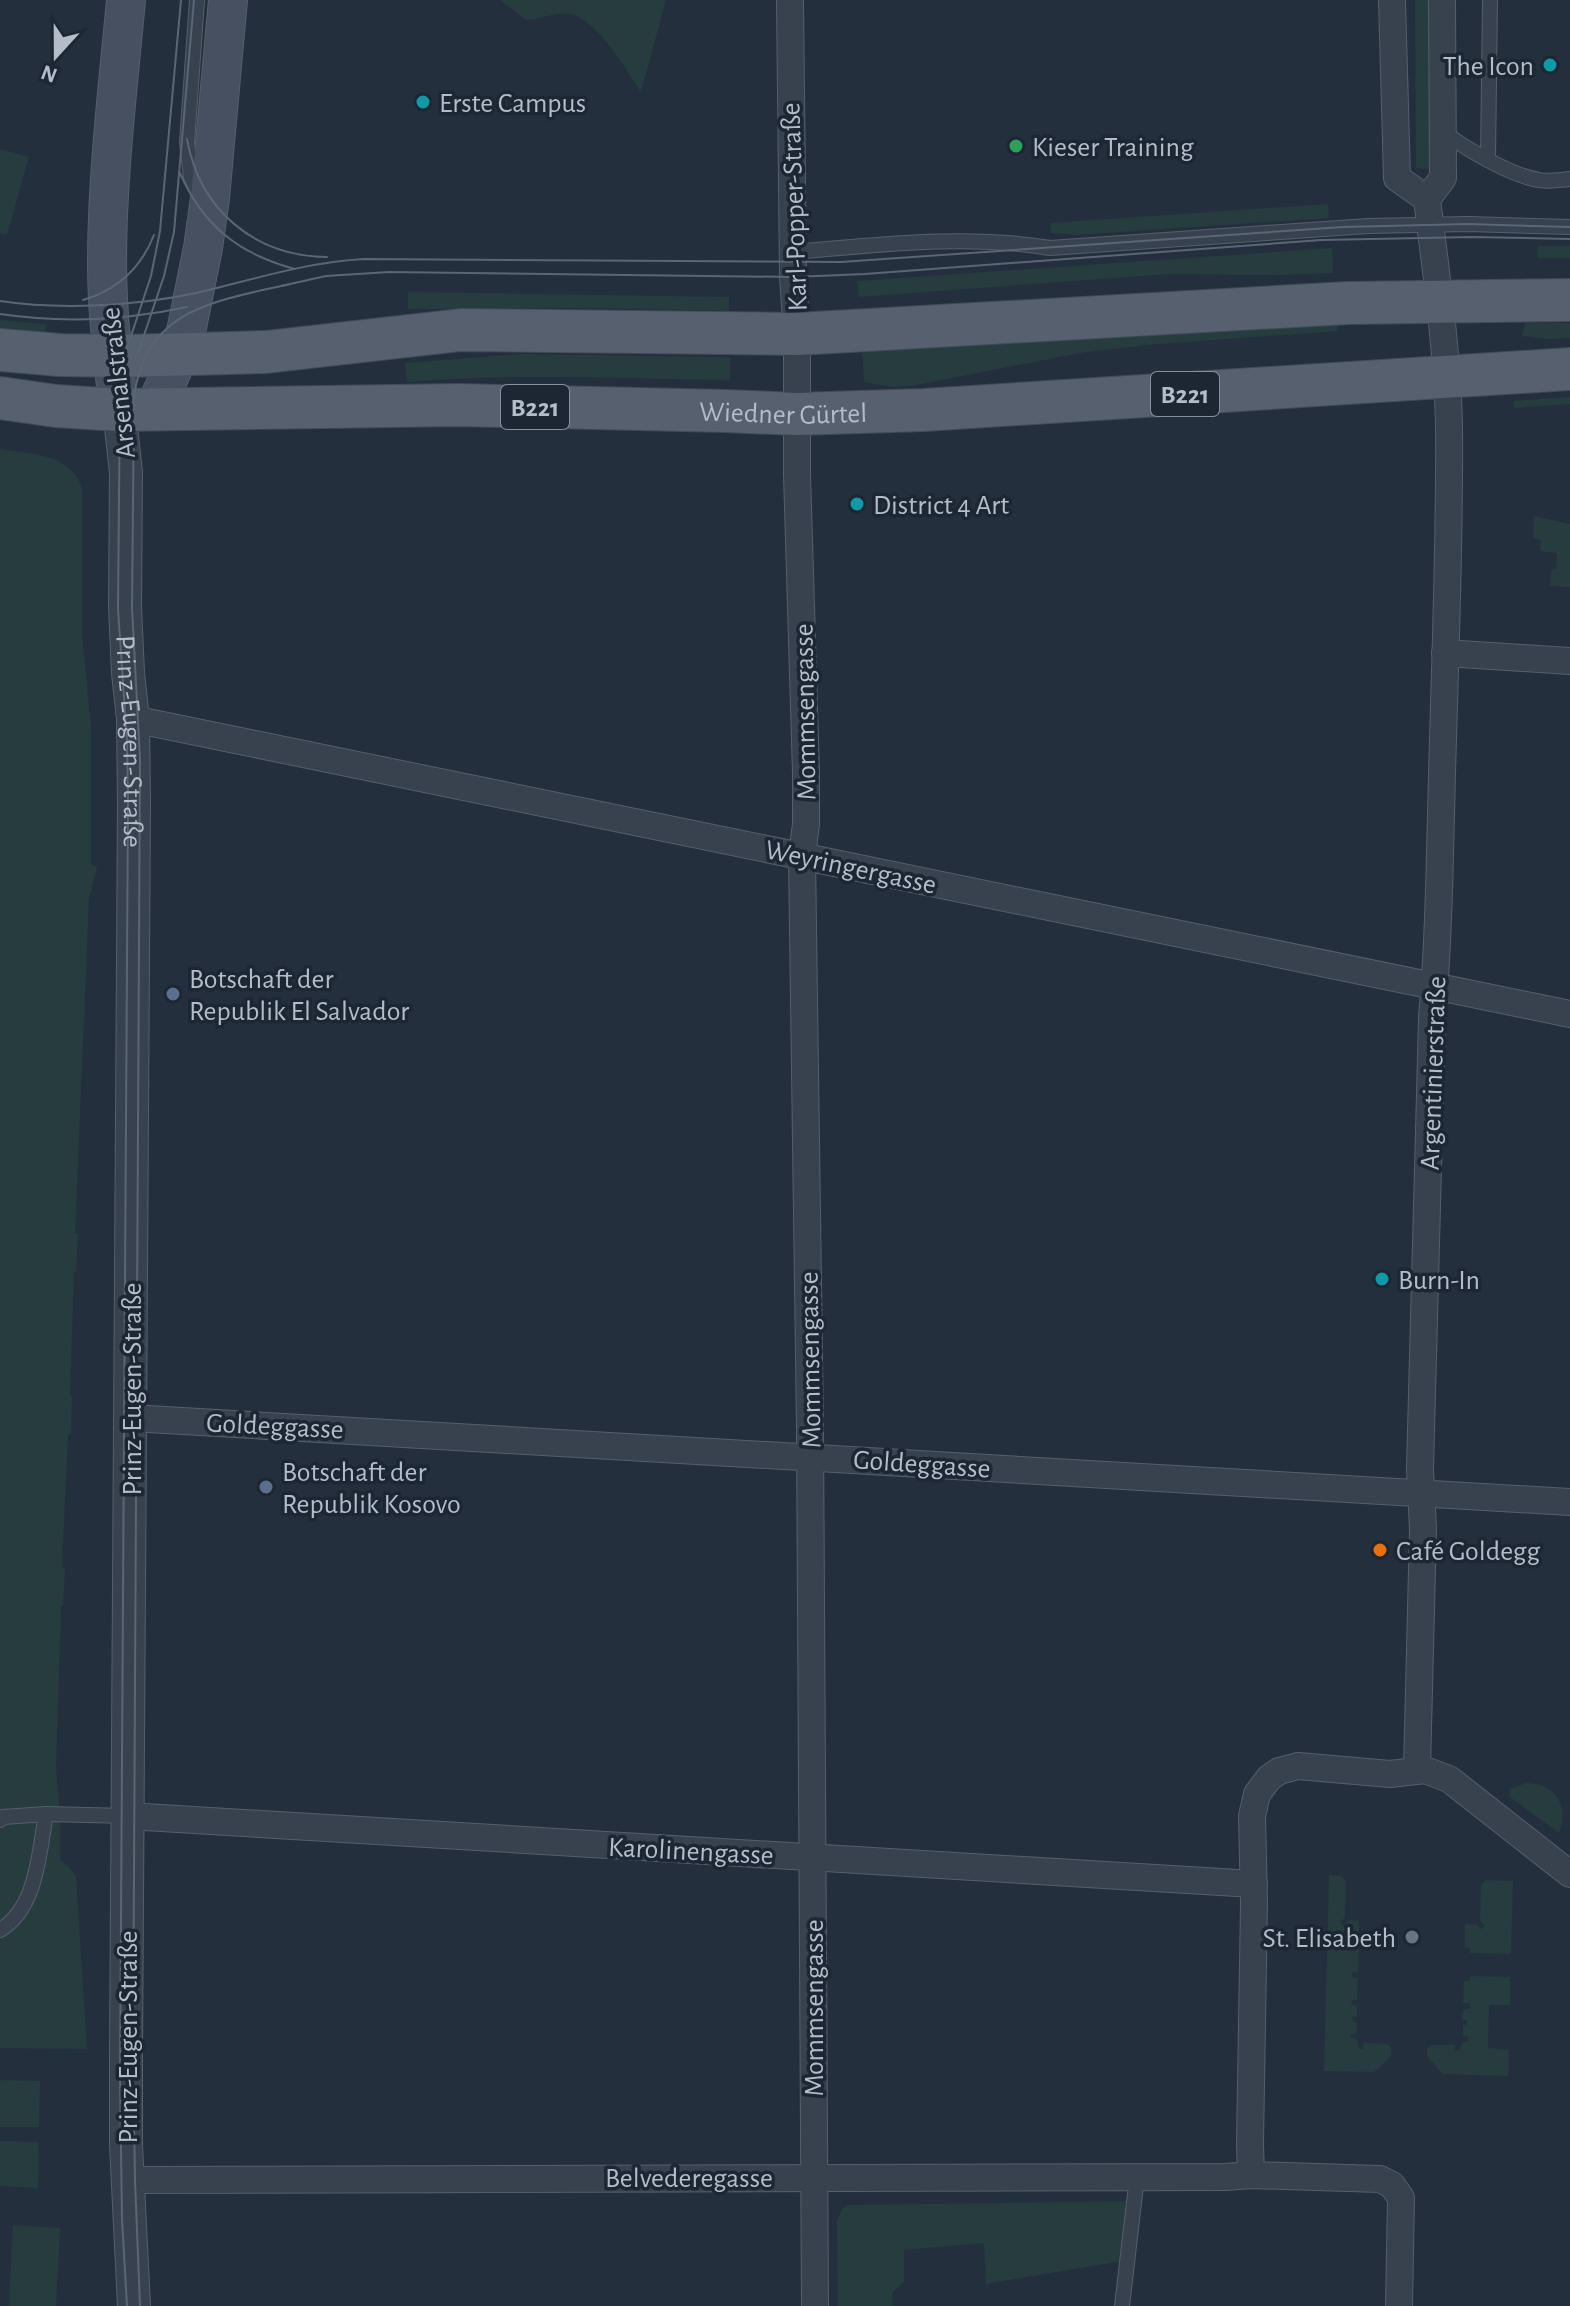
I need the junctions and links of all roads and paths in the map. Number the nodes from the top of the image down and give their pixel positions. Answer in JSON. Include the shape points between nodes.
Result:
{"nodes":[{"id":1,"x":126,"y":0,"type":"edge"},
{"id":2,"x":197,"y":0,"type":"edge"},
{"id":3,"x":228,"y":0,"type":"edge"},
{"id":4,"x":790,"y":0,"type":"edge"},
{"id":5,"x":1392,"y":0,"type":"edge"},
{"id":6,"x":1442,"y":0,"type":"edge"},
{"id":7,"x":1490,"y":0,"type":"edge"},
{"id":8,"x":1444,"y":133,"type":"junction"},
{"id":9,"x":1488,"y":159,"type":"junction"},
{"id":10,"x":1570,"y":179,"type":"edge"},
{"id":11,"x":208,"y":210,"type":"junction"},
{"id":12,"x":1428,"y":212,"type":"junction"},
{"id":13,"x":1570,"y":227,"type":"edge"},
{"id":14,"x":793,"y":252,"type":"junction"},
{"id":15,"x":1570,"y":300,"type":"edge"},
{"id":16,"x":1439,"y":302,"type":"junction"},
{"id":17,"x":797,"y":334,"type":"junction"},
{"id":18,"x":0,"y":350,"type":"edge"},
{"id":19,"x":179,"y":355,"type":"junction"},
{"id":20,"x":122,"y":356,"type":"junction"},
{"id":21,"x":1570,"y":369,"type":"edge"},
{"id":22,"x":1446,"y":377,"type":"junction"},
{"id":23,"x":0,"y":398,"type":"edge"},
{"id":24,"x":137,"y":410,"type":"junction"},
{"id":25,"x":797,"y":414,"type":"junction"},
{"id":26,"x":126,"y":472,"type":"joint"},
{"id":27,"x":1445,"y":653,"type":"junction"},
{"id":28,"x":1570,"y":661,"type":"edge"},
{"id":29,"x":133,"y":719,"type":"junction"},
{"id":30,"x":802,"y":856,"type":"junction"},
{"id":31,"x":1435,"y":986,"type":"junction"},
{"id":32,"x":1570,"y":1014,"type":"edge"},
{"id":33,"x":131,"y":1418,"type":"junction"},
{"id":34,"x":810,"y":1456,"type":"junction"},
{"id":35,"x":1422,"y":1495,"type":"junction"},
{"id":36,"x":1570,"y":1502,"type":"edge"},
{"id":37,"x":1417,"y":1769,"type":"junction"},
{"id":38,"x":46,"y":1814,"type":"junction"},
{"id":39,"x":128,"y":1816,"type":"junction"},
{"id":40,"x":0,"y":1820,"type":"edge"},
{"id":41,"x":812,"y":1857,"type":"junction"},
{"id":42,"x":1570,"y":1874,"type":"edge"},
{"id":43,"x":1254,"y":1884,"type":"junction"},
{"id":44,"x":0,"y":1930,"type":"edge"},
{"id":45,"x":1251,"y":2175,"type":"junction"},
{"id":46,"x":814,"y":2177,"type":"junction"},
{"id":47,"x":1137,"y":2177,"type":"junction"},
{"id":48,"x":128,"y":2180,"type":"junction"},
{"id":49,"x":134,"y":2306,"type":"edge"},
{"id":50,"x":815,"y":2306,"type":"edge"},
{"id":51,"x":1122,"y":2306,"type":"edge"},
{"id":52,"x":1399,"y":2306,"type":"edge"}],
"edges":[{"from":1,"to":20,"type":"main road","name":"Arsenalstraße","via":[[107,266]]},
{"from":2,"to":11,"type":"lane","via":[[188,160]]},
{"from":3,"to":11,"type":"main road","name":"Arsenalstraße"},
{"from":4,"to":14,"type":"street","name":"Karl-Popper-Straße"},
{"from":5,"to":12,"type":"street","via":[[1397,178]]},
{"from":6,"to":8,"type":"street"},
{"from":7,"to":9,"type":"lane"},
{"from":8,"to":9,"type":"lane"},
{"from":8,"to":12,"type":"street","via":[[1443,178]]},
{"from":9,"to":10,"type":"lane","via":[[1523,176]]},
{"from":11,"to":19,"type":"main road","name":"Arsenalstraße"},
{"from":12,"to":13,"type":"lane"},
{"from":12,"to":14,"type":"lane","via":[[1307,229],[1050,248],[975,240]]},
{"from":12,"to":16,"type":"street"},
{"from":14,"to":17,"type":"street","name":"Karl-Popper-Straße"},
{"from":15,"to":16,"type":"main road"},
{"from":16,"to":17,"type":"main road"},
{"from":16,"to":22,"type":"street"},
{"from":17,"to":19,"type":"main road","via":[[461,330],[266,352]]},
{"from":17,"to":25,"type":"street","name":"Karl-Popper-Straße"},
{"from":18,"to":20,"type":"main road"},
{"from":19,"to":20,"type":"main road"},
{"from":19,"to":24,"type":"main road","name":"Arsenalstraße"},
{"from":20,"to":24,"type":"main road","name":"Arsenalstraße"},
{"from":21,"to":22,"type":"main road","name":"Wiedner Gürtel","number":"B221"},
{"from":22,"to":25,"type":"main road","name":"Wiedner Gürtel","number":"B221"},
{"from":22,"to":27,"type":"street","name":"Argentinierstraße"},
{"from":23,"to":24,"type":"main road","number":"B221"},
{"from":24,"to":25,"type":"main road","name":"Wiedner Gürtel","number":"B221","via":[[459,405]]},
{"from":24,"to":26,"type":"street","name":"Arsenalstraße"},
{"from":25,"to":30,"type":"street","name":"Mommsengasse","via":[[806,773]]},
{"from":26,"to":29,"type":"street","name":"Prinz-Eugen-Straße","via":[[125,606]]},
{"from":27,"to":28,"type":"street"},
{"from":27,"to":31,"type":"street","name":"Argentinierstraße"},
{"from":29,"to":30,"type":"street","name":"Weyringergasse"},
{"from":29,"to":33,"type":"street","name":"Prinz-Eugen-Straße"},
{"from":30,"to":31,"type":"street","name":"Weyringergasse"},
{"from":30,"to":34,"type":"street","name":"Mommsengasse"},
{"from":31,"to":32,"type":"street","name":"Weyringergasse"},
{"from":31,"to":35,"type":"street","name":"Argentinierstraße"},
{"from":33,"to":34,"type":"street","name":"Goldeggasse"},
{"from":33,"to":39,"type":"street","name":"Prinz-Eugen-Straße"},
{"from":34,"to":35,"type":"street","name":"Goldeggasse"},
{"from":34,"to":41,"type":"street","name":"Mommsengasse"},
{"from":35,"to":36,"type":"street","name":"Goldeggasse"},
{"from":35,"to":37,"type":"street","name":"Argentinierstraße"},
{"from":37,"to":42,"type":"street","via":[[1449,1779]]},
{"from":37,"to":43,"type":"street","via":[[1390,1774],[1298,1766],[1279,1771],[1262,1787],[1254,1805]]},
{"from":38,"to":39,"type":"lane"},
{"from":38,"to":40,"type":"lane"},
{"from":38,"to":44,"type":"lane","via":[[24,1906]]},
{"from":39,"to":41,"type":"street","name":"Karolinengasse"},
{"from":39,"to":48,"type":"street","name":"Prinz-Eugen-Straße"},
{"from":41,"to":43,"type":"street","name":"Karolinengasse"},
{"from":41,"to":46,"type":"street","name":"Mommsengasse"},
{"from":43,"to":45,"type":"street"},
{"from":45,"to":47,"type":"street","name":"Belvederegasse"},
{"from":45,"to":52,"type":"street","name":"Belvederegasse","via":[[1380,2179],[1392,2185],[1400,2194]]},
{"from":46,"to":47,"type":"street","name":"Belvederegasse"},
{"from":46,"to":48,"type":"street","name":"Belvederegasse"},
{"from":46,"to":50,"type":"street","name":"Mommsengasse"},
{"from":47,"to":51,"type":"lane"},
{"from":48,"to":49,"type":"street","name":"Prinz-Eugen-Straße"}]}
